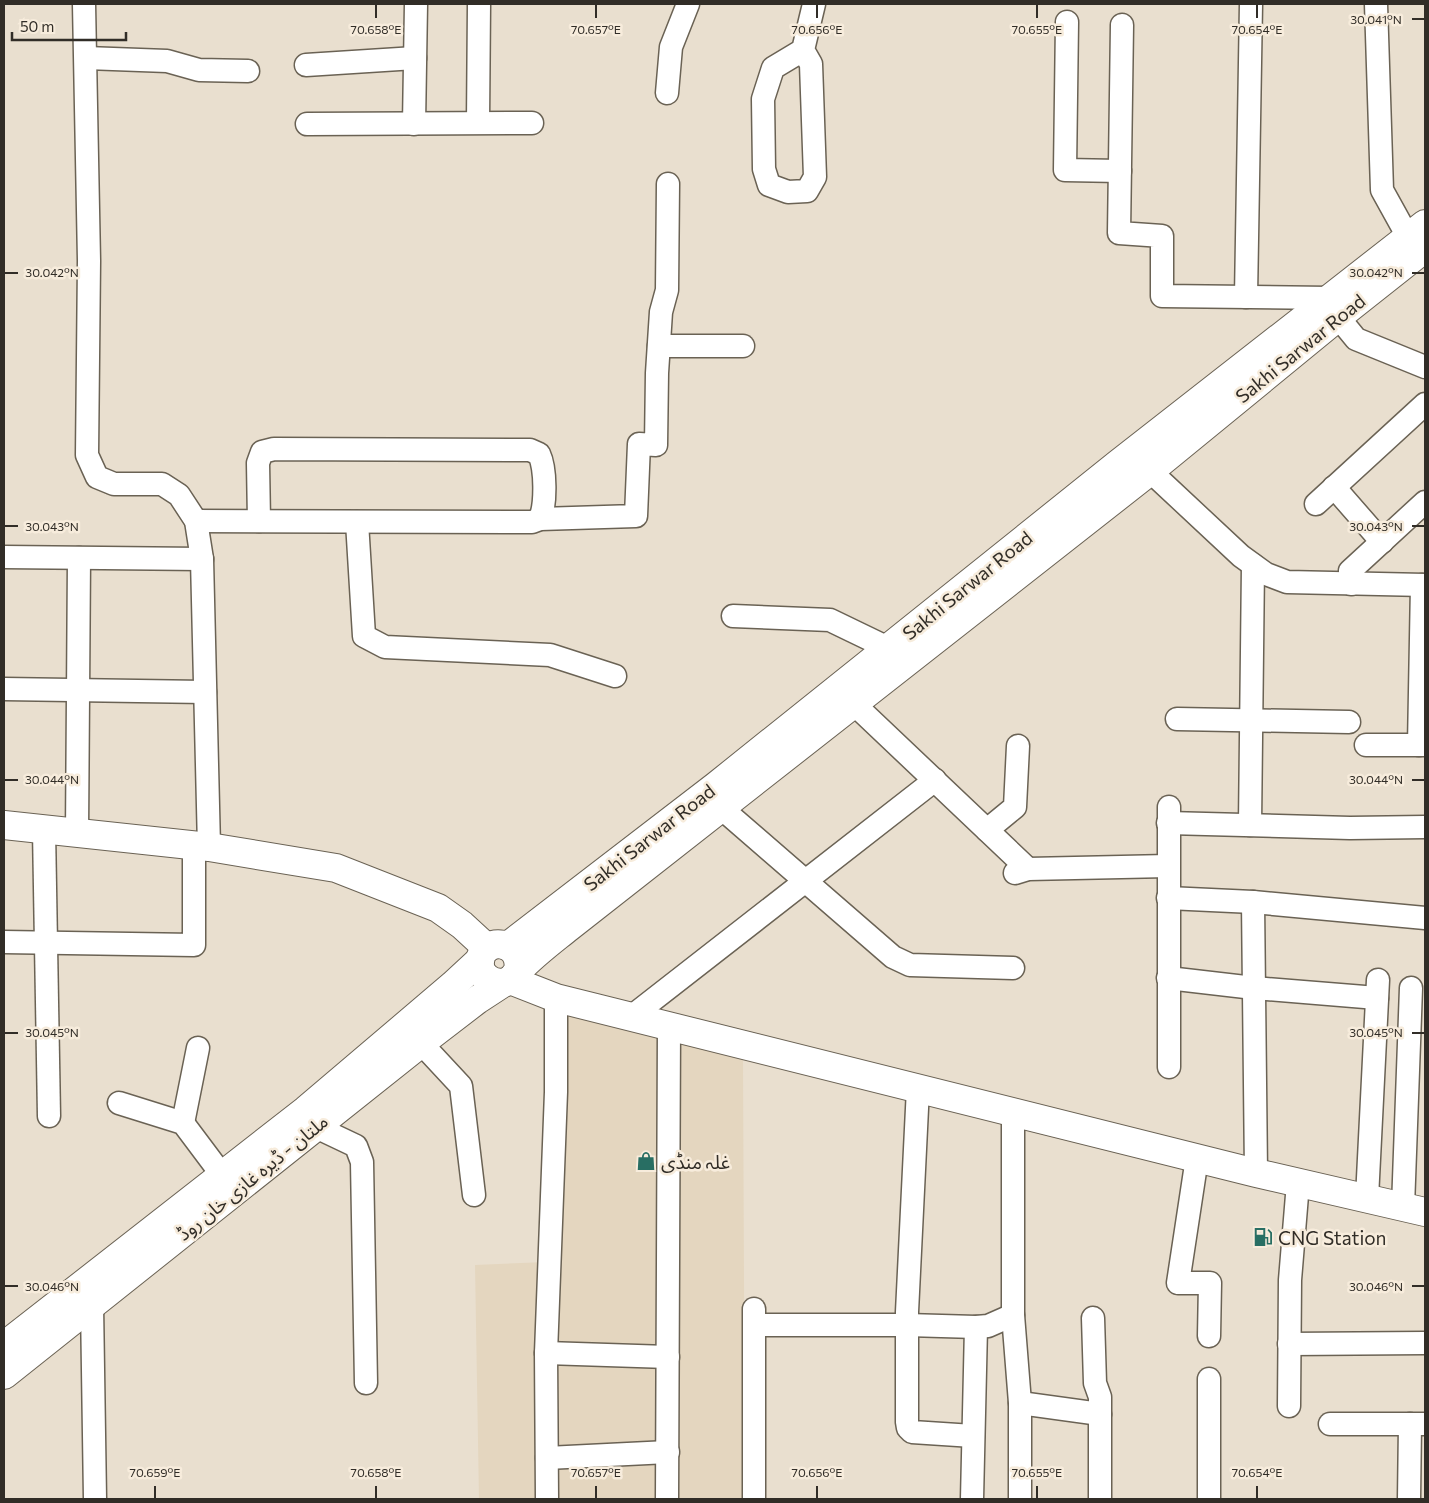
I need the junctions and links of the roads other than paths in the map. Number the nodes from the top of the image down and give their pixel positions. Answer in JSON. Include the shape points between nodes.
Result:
{"nodes":[{"id":1,"x":84,"y":4,"type":"edge"},
{"id":2,"x":416,"y":4,"type":"edge"},
{"id":3,"x":479,"y":4,"type":"edge"},
{"id":4,"x":688,"y":4,"type":"edge"},
{"id":5,"x":814,"y":4,"type":"edge"},
{"id":6,"x":1251,"y":4,"type":"edge"},
{"id":7,"x":1376,"y":4,"type":"edge"},
{"id":8,"x":1067,"y":22,"type":"dead end"},
{"id":9,"x":1122,"y":25,"type":"dead end"},
{"id":10,"x":803,"y":50,"type":"junction"},
{"id":11,"x":86,"y":58,"type":"junction"},
{"id":12,"x":415,"y":58,"type":"junction"},
{"id":13,"x":306,"y":65,"type":"dead end"},
{"id":14,"x":248,"y":71,"type":"dead end"},
{"id":15,"x":667,"y":93,"type":"dead end"},
{"id":16,"x":478,"y":122,"type":"junction"},
{"id":17,"x":532,"y":122,"type":"dead end"},
{"id":18,"x":307,"y":124,"type":"dead end"},
{"id":19,"x":414,"y":124,"type":"junction"},
{"id":20,"x":1120,"y":171,"type":"junction"},
{"id":21,"x":668,"y":184,"type":"dead end"},
{"id":22,"x":1420,"y":236,"type":"edge"},
{"id":23,"x":1246,"y":297,"type":"junction"},
{"id":24,"x":1334,"y":307,"type":"junction"},
{"id":25,"x":659,"y":346,"type":"junction"},
{"id":26,"x":743,"y":346,"type":"dead end"},
{"id":27,"x":1425,"y":367,"type":"edge"},
{"id":28,"x":1425,"y":404,"type":"edge"},
{"id":29,"x":1150,"y":472,"type":"junction"},
{"id":30,"x":1334,"y":487,"type":"junction"},
{"id":31,"x":1425,"y":502,"type":"edge"},
{"id":32,"x":1316,"y":504,"type":"dead end"},
{"id":33,"x":540,"y":519,"type":"junction"},
{"id":34,"x":196,"y":521,"type":"junction"},
{"id":35,"x":259,"y":521,"type":"junction"},
{"id":36,"x":357,"y":522,"type":"junction"},
{"id":37,"x":1382,"y":542,"type":"junction"},
{"id":38,"x":4,"y":557,"type":"edge"},
{"id":39,"x":79,"y":558,"type":"junction"},
{"id":40,"x":202,"y":559,"type":"junction"},
{"id":41,"x":1254,"y":565,"type":"junction"},
{"id":42,"x":1351,"y":584,"type":"junction"},
{"id":43,"x":1424,"y":585,"type":"edge"},
{"id":44,"x":733,"y":616,"type":"dead end"},
{"id":45,"x":888,"y":648,"type":"junction"},
{"id":46,"x":615,"y":676,"type":"dead end"},
{"id":47,"x":4,"y":689,"type":"edge"},
{"id":48,"x":78,"y":690,"type":"junction"},
{"id":49,"x":205,"y":692,"type":"junction"},
{"id":50,"x":853,"y":702,"type":"junction"},
{"id":51,"x":1177,"y":719,"type":"dead end"},
{"id":52,"x":1252,"y":720,"type":"junction"},
{"id":53,"x":1349,"y":722,"type":"dead end"},
{"id":54,"x":1366,"y":745,"type":"dead end"},
{"id":55,"x":1422,"y":745,"type":"edge"},
{"id":56,"x":1018,"y":746,"type":"dead end"},
{"id":57,"x":935,"y":780,"type":"junction"},
{"id":58,"x":720,"y":808,"type":"junction"},
{"id":59,"x":4,"y":825,"type":"edge"},
{"id":60,"x":1250,"y":826,"type":"junction"},
{"id":61,"x":1425,"y":827,"type":"edge"},
{"id":62,"x":44,"y":830,"type":"junction"},
{"id":63,"x":987,"y":830,"type":"junction"},
{"id":64,"x":77,"y":833,"type":"junction"},
{"id":65,"x":201,"y":846,"type":"junction"},
{"id":66,"x":1168,"y":866,"type":"junction"},
{"id":67,"x":805,"y":881,"type":"junction"},
{"id":68,"x":1168,"y":898,"type":"junction"},
{"id":69,"x":1253,"y":902,"type":"junction"},
{"id":70,"x":1425,"y":918,"type":"edge"},
{"id":71,"x":4,"y":942,"type":"edge"},
{"id":72,"x":46,"y":943,"type":"junction"},
{"id":73,"x":492,"y":951,"type":"junction"},
{"id":74,"x":1013,"y":968,"type":"dead end"},
{"id":75,"x":510,"y":978,"type":"junction"},
{"id":76,"x":1168,"y":978,"type":"junction"},
{"id":77,"x":1254,"y":988,"type":"junction"},
{"id":78,"x":1411,"y":988,"type":"dead end"},
{"id":79,"x":556,"y":998,"type":"junction"},
{"id":80,"x":631,"y":1017,"type":"junction"},
{"id":81,"x":669,"y":1026,"type":"junction"},
{"id":82,"x":421,"y":1043,"type":"junction"},
{"id":83,"x":198,"y":1048,"type":"dead end"},
{"id":84,"x":1169,"y":1067,"type":"dead end"},
{"id":85,"x":918,"y":1088,"type":"junction"},
{"id":86,"x":120,"y":1103,"type":"dead end"},
{"id":87,"x":1013,"y":1112,"type":"junction"},
{"id":88,"x":48,"y":1116,"type":"dead end"},
{"id":89,"x":183,"y":1123,"type":"junction"},
{"id":90,"x":316,"y":1127,"type":"junction"},
{"id":91,"x":1197,"y":1158,"type":"junction"},
{"id":92,"x":1256,"y":1173,"type":"junction"},
{"id":93,"x":222,"y":1175,"type":"junction"},
{"id":94,"x":1298,"y":1183,"type":"junction"},
{"id":95,"x":474,"y":1195,"type":"dead end"},
{"id":96,"x":1367,"y":1198,"type":"junction"},
{"id":97,"x":1414,"y":1209,"type":"edge"},
{"id":98,"x":92,"y":1305,"type":"junction"},
{"id":99,"x":1013,"y":1315,"type":"junction"},
{"id":100,"x":1094,"y":1318,"type":"dead end"},
{"id":101,"x":907,"y":1325,"type":"junction"},
{"id":102,"x":976,"y":1327,"type":"junction"},
{"id":103,"x":1209,"y":1336,"type":"dead end"},
{"id":104,"x":1425,"y":1343,"type":"edge"},
{"id":105,"x":1289,"y":1344,"type":"junction"},
{"id":106,"x":4,"y":1346,"type":"edge"},
{"id":107,"x":546,"y":1353,"type":"junction"},
{"id":108,"x":668,"y":1357,"type":"junction"},
{"id":109,"x":4,"y":1375,"type":"edge"},
{"id":110,"x":1208,"y":1379,"type":"dead end"},
{"id":111,"x":366,"y":1383,"type":"dead end"},
{"id":112,"x":1020,"y":1403,"type":"junction"},
{"id":113,"x":1288,"y":1406,"type":"dead end"},
{"id":114,"x":1100,"y":1414,"type":"junction"},
{"id":115,"x":1330,"y":1424,"type":"dead end"},
{"id":116,"x":1418,"y":1424,"type":"edge"},
{"id":117,"x":973,"y":1436,"type":"junction"},
{"id":118,"x":668,"y":1452,"type":"junction"},
{"id":119,"x":547,"y":1458,"type":"junction"},
{"id":120,"x":95,"y":1499,"type":"edge"},
{"id":121,"x":547,"y":1499,"type":"edge"},
{"id":122,"x":667,"y":1499,"type":"edge"},
{"id":123,"x":754,"y":1499,"type":"edge"},
{"id":124,"x":972,"y":1499,"type":"edge"},
{"id":125,"x":1020,"y":1499,"type":"edge"},
{"id":126,"x":1100,"y":1499,"type":"edge"},
{"id":127,"x":1209,"y":1499,"type":"edge"},
{"id":128,"x":1409,"y":1499,"type":"edge"}],
"edges":[{"from":1,"to":11,"type":"street"},
{"from":2,"to":12,"type":"street"},
{"from":3,"to":16,"type":"street"},
{"from":4,"to":15,"type":"street","via":[[671,46]]},
{"from":5,"to":10,"type":"street"},
{"from":6,"to":23,"type":"street"},
{"from":7,"to":22,"type":"street","via":[[1382,190]]},
{"from":8,"to":20,"type":"street","via":[[1065,170]]},
{"from":9,"to":20,"type":"street"},
{"from":10,"to":10,"type":"street","via":[[773,68],[763,99],[764,169],[769,185],[788,192],[807,191],[816,177],[811,64]]},
{"from":11,"to":14,"type":"street","via":[[167,61],[199,70]]},
{"from":11,"to":34,"type":"street","via":[[87,455],[97,477],[114,484],[162,484],[179,495]]},
{"from":12,"to":13,"type":"street"},
{"from":12,"to":19,"type":"street"},
{"from":16,"to":17,"type":"street"},
{"from":16,"to":19,"type":"street"},
{"from":18,"to":19,"type":"street"},
{"from":20,"to":23,"type":"street","via":[[1120,232],[1162,236],[1162,296]]},
{"from":21,"to":25,"type":"street","via":[[667,290],[661,312]]},
{"from":22,"to":24,"type":"main road","name":"Sakhi Sarwar Road"},
{"from":23,"to":24,"type":"street"},
{"from":24,"to":27,"type":"street","via":[[1356,339]]},
{"from":24,"to":29,"type":"main road","name":"Sakhi Sarwar Road"},
{"from":24,"to":45,"type":"main road","name":"Sakhi Sarwar Road"},
{"from":25,"to":26,"type":"street"},
{"from":25,"to":33,"type":"street","via":[[656,445],[639,444],[636,516]]},
{"from":28,"to":30,"type":"street"},
{"from":29,"to":41,"type":"street"},
{"from":29,"to":50,"type":"main road","name":"Sakhi Sarwar Road"},
{"from":30,"to":32,"type":"street"},
{"from":30,"to":37,"type":"street"},
{"from":31,"to":37,"type":"street"},
{"from":33,"to":35,"type":"street","via":[[543,511],[543,463],[539,454],[530,450],[274,449],[262,452],[258,463]]},
{"from":33,"to":36,"type":"street","via":[[532,522]]},
{"from":34,"to":35,"type":"street"},
{"from":34,"to":40,"type":"street"},
{"from":35,"to":36,"type":"street"},
{"from":36,"to":46,"type":"street","via":[[364,636],[385,647],[550,655]]},
{"from":37,"to":42,"type":"street","via":[[1350,571]]},
{"from":38,"to":39,"type":"street"},
{"from":39,"to":40,"type":"street"},
{"from":39,"to":48,"type":"street"},
{"from":40,"to":49,"type":"street"},
{"from":41,"to":42,"type":"street","via":[[1266,574],[1287,582]]},
{"from":41,"to":52,"type":"street"},
{"from":42,"to":43,"type":"street"},
{"from":43,"to":55,"type":"street"},
{"from":44,"to":45,"type":"street","via":[[830,620]]},
{"from":45,"to":73,"type":"main road","name":"Sakhi Sarwar Road","via":[[716,786]]},
{"from":47,"to":48,"type":"street"},
{"from":48,"to":49,"type":"street"},
{"from":48,"to":64,"type":"street"},
{"from":49,"to":65,"type":"street"},
{"from":50,"to":57,"type":"street"},
{"from":50,"to":58,"type":"main road","name":"Sakhi Sarwar Road"},
{"from":51,"to":52,"type":"street"},
{"from":52,"to":53,"type":"street"},
{"from":52,"to":60,"type":"street"},
{"from":54,"to":55,"type":"street"},
{"from":56,"to":63,"type":"street","via":[[1015,808]]},
{"from":57,"to":63,"type":"street"},
{"from":57,"to":67,"type":"street"},
{"from":58,"to":67,"type":"street"},
{"from":58,"to":75,"type":"main road","name":"Sakhi Sarwar Road","via":[[569,927]]},
{"from":59,"to":62,"type":"main road"},
{"from":60,"to":61,"type":"street"},
{"from":60,"to":66,"type":"street","via":[[1168,815]]},
{"from":62,"to":64,"type":"main road"},
{"from":62,"to":72,"type":"street"},
{"from":63,"to":66,"type":"street","via":[[1022,871]]},
{"from":64,"to":65,"type":"main road"},
{"from":65,"to":72,"type":"street","via":[[194,945]]},
{"from":65,"to":73,"type":"main road","via":[[336,868],[438,908]]},
{"from":66,"to":68,"type":"street"},
{"from":67,"to":74,"type":"street","via":[[894,958],[910,965]]},
{"from":67,"to":80,"type":"street"},
{"from":68,"to":69,"type":"street"},
{"from":68,"to":76,"type":"street"},
{"from":69,"to":70,"type":"street"},
{"from":69,"to":77,"type":"street"},
{"from":71,"to":72,"type":"street"},
{"from":72,"to":88,"type":"street"},
{"from":73,"to":75,"type":"main road","via":[[514,950],[519,964]]},
{"from":73,"to":93,"type":"main road","name":"ملتان - ڈیرہ غازی خان روڈ","via":[[306,1110]]},
{"from":75,"to":79,"type":"main road"},
{"from":75,"to":82,"type":"main road","name":"ملتان - ڈیرہ غازی خان روڈ"},
{"from":76,"to":77,"type":"street"},
{"from":76,"to":84,"type":"street"},
{"from":77,"to":92,"type":"street"},
{"from":77,"to":96,"type":"street","via":[[1377,989]]},
{"from":78,"to":97,"type":"street"},
{"from":79,"to":80,"type":"main road"},
{"from":79,"to":107,"type":"street","via":[[556,1092]]},
{"from":80,"to":81,"type":"main road"},
{"from":81,"to":85,"type":"main road"},
{"from":81,"to":108,"type":"street"},
{"from":82,"to":90,"type":"main road","name":"ملتان - ڈیرہ غازی خان روڈ"},
{"from":82,"to":95,"type":"street","via":[[461,1086]]},
{"from":83,"to":89,"type":"street"},
{"from":85,"to":87,"type":"main road"},
{"from":85,"to":101,"type":"street"},
{"from":86,"to":89,"type":"street"},
{"from":87,"to":91,"type":"main road"},
{"from":87,"to":99,"type":"street"},
{"from":89,"to":93,"type":"street"},
{"from":90,"to":98,"type":"main road","name":"ملتان - ڈیرہ غازی خان روڈ"},
{"from":90,"to":111,"type":"street","via":[[356,1146],[362,1162]]},
{"from":91,"to":92,"type":"main road"},
{"from":91,"to":103,"type":"street","via":[[1178,1283],[1210,1283]]},
{"from":92,"to":94,"type":"main road"},
{"from":93,"to":106,"type":"main road","name":"ملتان - ڈیرہ غازی خان روڈ"},
{"from":94,"to":96,"type":"main road"},
{"from":94,"to":105,"type":"street","via":[[1290,1280]]},
{"from":96,"to":97,"type":"main road"},
{"from":98,"to":109,"type":"main road","name":"ملتان - ڈیرہ غازی خان روڈ"},
{"from":98,"to":120,"type":"street"},
{"from":99,"to":102,"type":"street","via":[[988,1326]]},
{"from":99,"to":112,"type":"street"},
{"from":100,"to":114,"type":"street","via":[[1094,1383],[1100,1397]]},
{"from":101,"to":102,"type":"street"},
{"from":101,"to":117,"type":"street","via":[[908,1428],[912,1432]]},
{"from":101,"to":123,"type":"street","via":[[754,1317]]},
{"from":102,"to":117,"type":"street"},
{"from":104,"to":105,"type":"street"},
{"from":105,"to":113,"type":"street"},
{"from":107,"to":108,"type":"street"},
{"from":107,"to":119,"type":"street"},
{"from":108,"to":118,"type":"street"},
{"from":110,"to":127,"type":"street"},
{"from":112,"to":114,"type":"street"},
{"from":112,"to":125,"type":"street"},
{"from":114,"to":126,"type":"street"},
{"from":115,"to":116,"type":"street"},
{"from":116,"to":128,"type":"street"},
{"from":117,"to":124,"type":"street"},
{"from":118,"to":119,"type":"street"},
{"from":118,"to":122,"type":"street"},
{"from":119,"to":121,"type":"street"}]}
